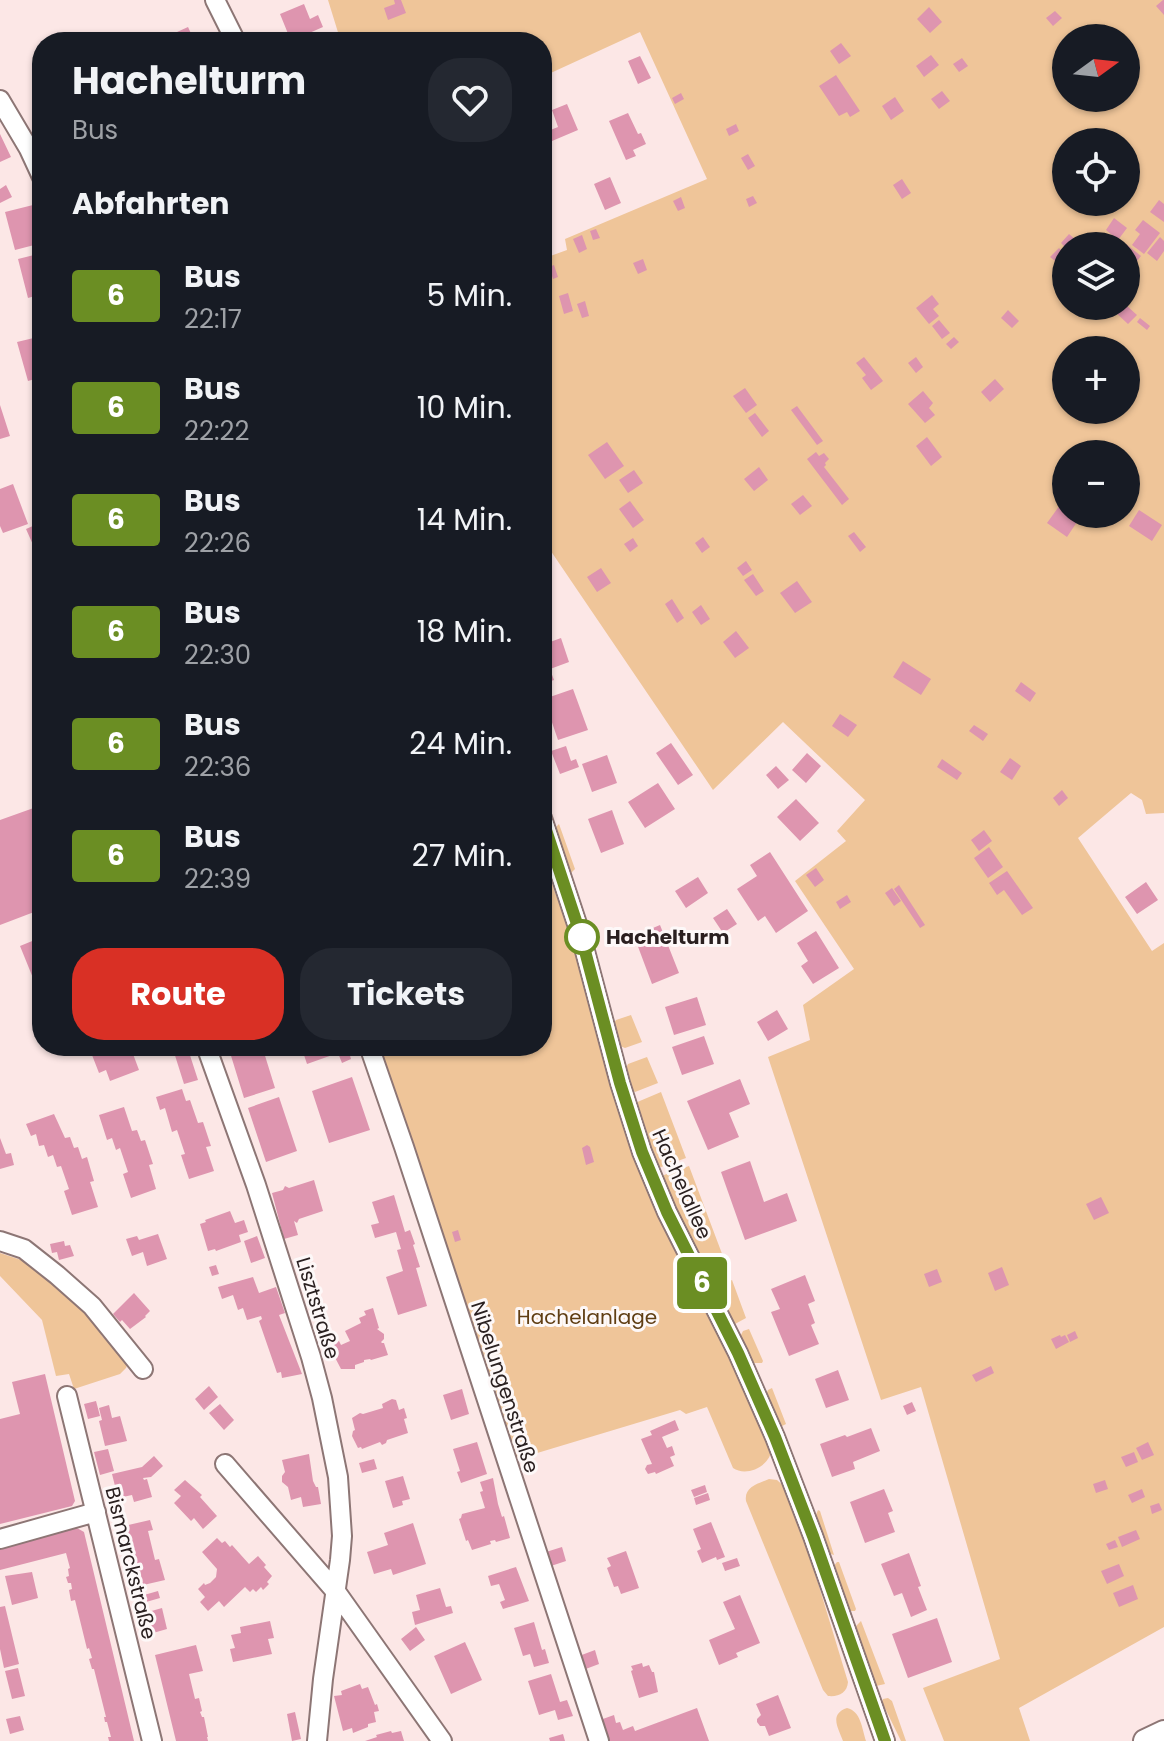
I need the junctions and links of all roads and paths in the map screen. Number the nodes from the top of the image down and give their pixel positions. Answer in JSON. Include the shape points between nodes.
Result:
{"nodes":[{"id":1,"x":215,"y":0,"type":"edge"},
{"id":2,"x":231,"y":32,"type":"edge"},
{"id":3,"x":0,"y":100,"type":"edge"},
{"id":4,"x":32,"y":155,"type":"edge"},
{"id":5,"x":552,"y":848,"type":"edge"},
{"id":6,"x":210,"y":1056,"type":"edge"},
{"id":7,"x":372,"y":1056,"type":"edge"},
{"id":8,"x":0,"y":1241,"type":"edge"},
{"id":9,"x":143,"y":1369,"type":"dead end"},
{"id":10,"x":67,"y":1396,"type":"dead end"},
{"id":11,"x":225,"y":1464,"type":"dead end"},
{"id":12,"x":96,"y":1512,"type":"junction"},
{"id":13,"x":0,"y":1539,"type":"edge"},
{"id":14,"x":337,"y":1593,"type":"junction"},
{"id":15,"x":1164,"y":1732,"type":"edge"},
{"id":16,"x":884,"y":1739,"type":"edge"},
{"id":17,"x":152,"y":1741,"type":"edge"},
{"id":18,"x":317,"y":1741,"type":"edge"},
{"id":19,"x":442,"y":1741,"type":"edge"},
{"id":20,"x":599,"y":1741,"type":"edge"},
{"id":21,"x":1145,"y":1741,"type":"edge"}],
"edges":[{"from":1,"to":2,"type":"street"},
{"from":3,"to":4,"type":"street"},
{"from":5,"to":16,"type":"street","name":"Hachelallee","via":[[642,1152],[775,1437]]},
{"from":6,"to":14,"type":"street","name":"Lisztstraße","via":[[322,1398],[341,1513]]},
{"from":7,"to":20,"type":"street","name":"Nibelungenstraße"},
{"from":8,"to":9,"type":"street","via":[[24,1249],[69,1285]]},
{"from":10,"to":12,"type":"street","name":"Bismarckstraße"},
{"from":11,"to":14,"type":"street"},
{"from":12,"to":13,"type":"street"},
{"from":12,"to":17,"type":"street","name":"Bismarckstraße"},
{"from":14,"to":18,"type":"street","name":"Lisztstraße"},
{"from":14,"to":19,"type":"street"},
{"from":15,"to":21,"type":"main road"}]}
